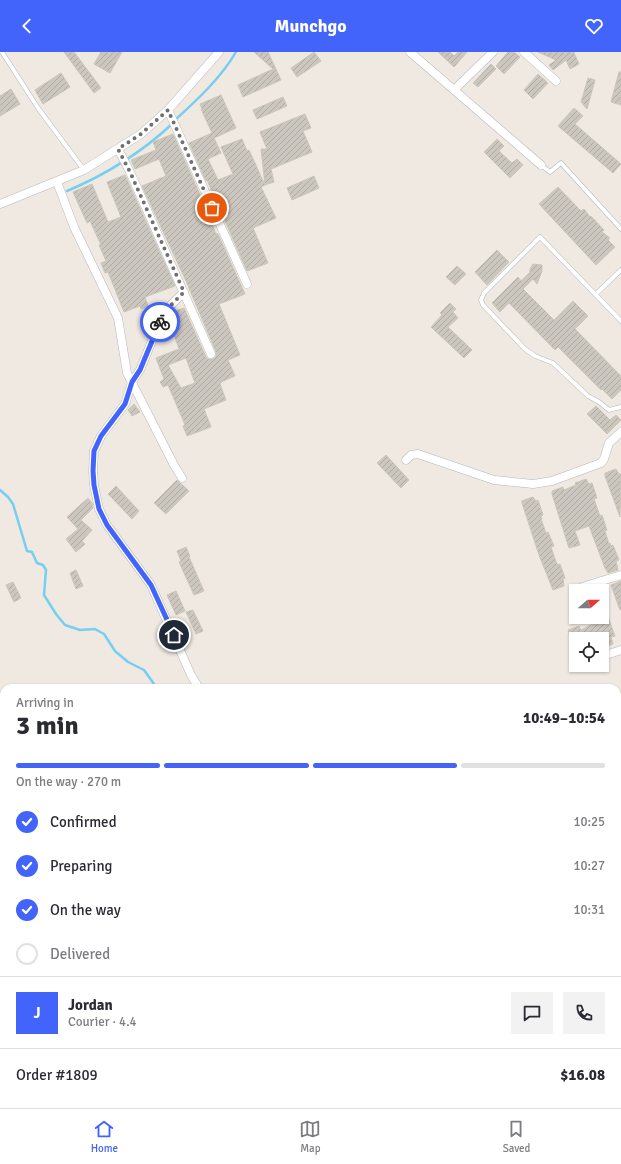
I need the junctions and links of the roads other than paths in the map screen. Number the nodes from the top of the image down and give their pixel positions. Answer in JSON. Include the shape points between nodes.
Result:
{"nodes":[{"id":1,"x":2,"y":52,"type":"edge"},
{"id":2,"x":219,"y":52,"type":"edge"},
{"id":3,"x":410,"y":52,"type":"edge"},
{"id":4,"x":493,"y":52,"type":"edge"},
{"id":5,"x":524,"y":52,"type":"edge"},
{"id":6,"x":556,"y":80,"type":"dead end"},
{"id":7,"x":454,"y":90,"type":"junction"},
{"id":8,"x":172,"y":118,"type":"junction"},
{"id":9,"x":122,"y":156,"type":"junction"},
{"id":10,"x":541,"y":165,"type":"joint"},
{"id":11,"x":84,"y":170,"type":"junction"},
{"id":12,"x":57,"y":182,"type":"junction"},
{"id":13,"x":0,"y":204,"type":"edge"},
{"id":14,"x":621,"y":229,"type":"edge"},
{"id":15,"x":621,"y":270,"type":"edge"},
{"id":16,"x":247,"y":284,"type":"dead end"},
{"id":17,"x":184,"y":292,"type":"junction"},
{"id":18,"x":596,"y":294,"type":"junction"},
{"id":19,"x":621,"y":321,"type":"edge"},
{"id":20,"x":211,"y":354,"type":"dead end"},
{"id":21,"x":132,"y":382,"type":"junction"},
{"id":22,"x":621,"y":407,"type":"edge"},
{"id":23,"x":621,"y":432,"type":"edge"},
{"id":24,"x":406,"y":460,"type":"dead end"},
{"id":25,"x":182,"y":478,"type":"dead end"},
{"id":26,"x":621,"y":575,"type":"edge"},
{"id":27,"x":594,"y":584,"type":"edge"},
{"id":28,"x":621,"y":650,"type":"edge"},
{"id":29,"x":609,"y":654,"type":"edge"},
{"id":30,"x":197,"y":684,"type":"edge"}],
"edges":[{"from":1,"to":11,"type":"lane","via":[[38,108]]},
{"from":2,"to":8,"type":"street"},
{"from":3,"to":7,"type":"street"},
{"from":4,"to":7,"type":"street"},
{"from":5,"to":6,"type":"street"},
{"from":7,"to":10,"type":"street"},
{"from":8,"to":9,"type":"street","via":[[141,134]]},
{"from":8,"to":16,"type":"street"},
{"from":9,"to":11,"type":"street"},
{"from":9,"to":17,"type":"street"},
{"from":10,"to":14,"type":"lane","via":[[550,172],[561,163]]},
{"from":11,"to":12,"type":"street"},
{"from":12,"to":13,"type":"street"},
{"from":12,"to":21,"type":"street","via":[[74,227],[118,318],[127,372]]},
{"from":15,"to":18,"type":"lane"},
{"from":17,"to":20,"type":"street"},
{"from":17,"to":21,"type":"street","via":[[161,319],[140,370]]},
{"from":18,"to":19,"type":"lane"},
{"from":18,"to":22,"type":"lane","via":[[540,236],[484,293],[481,300],[534,356],[553,363],[588,396],[609,410]]},
{"from":21,"to":25,"type":"street"},
{"from":21,"to":30,"type":"street","via":[[125,404],[101,436],[94,451],[93,471],[99,509],[107,525],[151,585]]},
{"from":23,"to":24,"type":"street","via":[[609,443],[601,463],[552,481],[533,484],[494,480],[418,454],[411,455]]},
{"from":26,"to":27,"type":"street"},
{"from":28,"to":29,"type":"street"}]}
